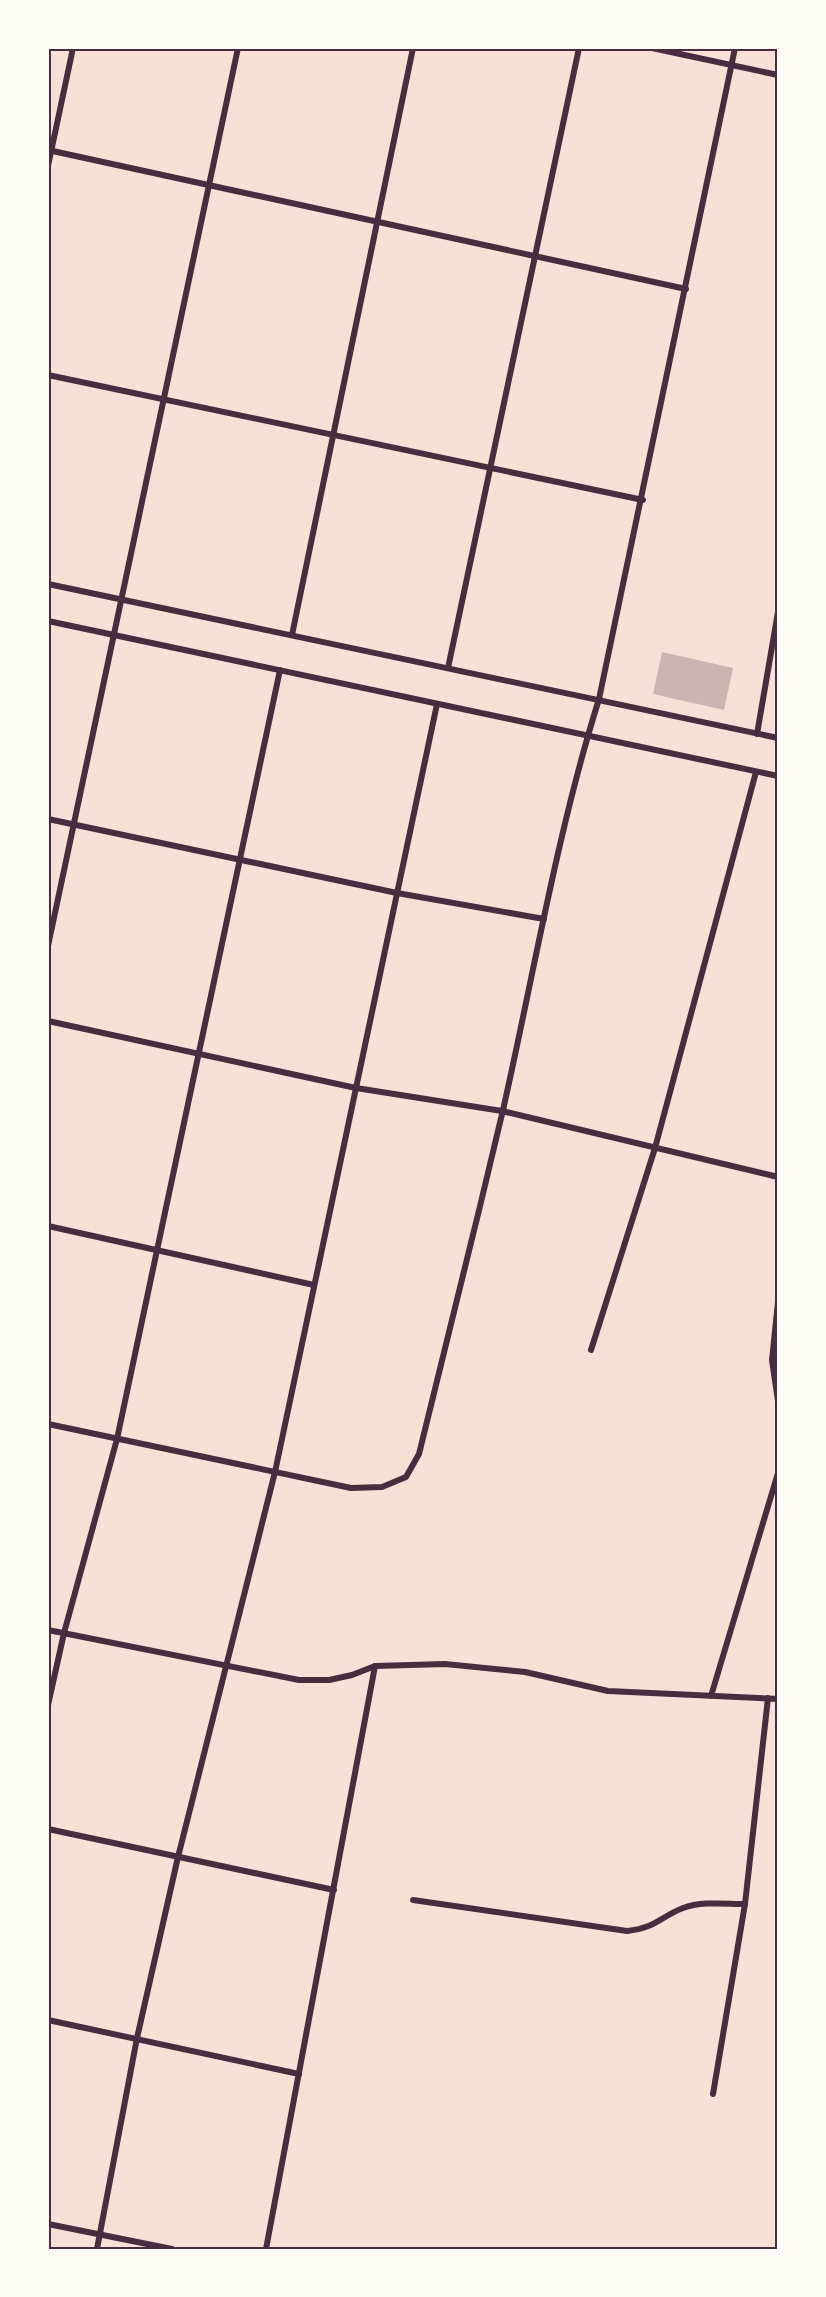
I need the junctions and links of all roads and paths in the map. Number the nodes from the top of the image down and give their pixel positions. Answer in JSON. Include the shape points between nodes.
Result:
{"nodes":[{"id":1,"x":73,"y":48,"type":"edge"},
{"id":2,"x":238,"y":48,"type":"edge"},
{"id":3,"x":412,"y":48,"type":"edge"},
{"id":4,"x":579,"y":48,"type":"edge"},
{"id":5,"x":652,"y":48,"type":"edge"},
{"id":6,"x":735,"y":48,"type":"edge"},
{"id":7,"x":731,"y":64,"type":"junction"},
{"id":8,"x":778,"y":75,"type":"edge"},
{"id":9,"x":50,"y":151,"type":"edge"},
{"id":10,"x":48,"y":166,"type":"edge"},
{"id":11,"x":209,"y":185,"type":"junction"},
{"id":12,"x":377,"y":222,"type":"junction"},
{"id":13,"x":535,"y":256,"type":"junction"},
{"id":14,"x":686,"y":289,"type":"junction"},
{"id":15,"x":48,"y":375,"type":"edge"},
{"id":16,"x":164,"y":400,"type":"junction"},
{"id":17,"x":333,"y":435,"type":"junction"},
{"id":18,"x":490,"y":468,"type":"junction"},
{"id":19,"x":643,"y":500,"type":"junction"},
{"id":20,"x":48,"y":584,"type":"edge"},
{"id":21,"x":122,"y":599,"type":"junction"},
{"id":22,"x":778,"y":612,"type":"edge"},
{"id":23,"x":48,"y":621,"type":"edge"},
{"id":24,"x":114,"y":635,"type":"junction"},
{"id":25,"x":292,"y":635,"type":"junction"},
{"id":26,"x":448,"y":668,"type":"junction"},
{"id":27,"x":280,"y":670,"type":"junction"},
{"id":28,"x":599,"y":699,"type":"junction"},
{"id":29,"x":437,"y":704,"type":"junction"},
{"id":30,"x":758,"y":734,"type":"junction"},
{"id":31,"x":587,"y":737,"type":"junction"},
{"id":32,"x":778,"y":738,"type":"edge"},
{"id":33,"x":756,"y":772,"type":"junction"},
{"id":34,"x":778,"y":776,"type":"edge"},
{"id":35,"x":48,"y":819,"type":"edge"},
{"id":36,"x":74,"y":824,"type":"junction"},
{"id":37,"x":240,"y":860,"type":"junction"},
{"id":38,"x":397,"y":893,"type":"junction"},
{"id":39,"x":544,"y":919,"type":"junction"},
{"id":40,"x":48,"y":946,"type":"edge"},
{"id":41,"x":48,"y":1021,"type":"edge"},
{"id":42,"x":199,"y":1053,"type":"junction"},
{"id":43,"x":356,"y":1088,"type":"junction"},
{"id":44,"x":502,"y":1111,"type":"junction"},
{"id":45,"x":655,"y":1148,"type":"junction"},
{"id":46,"x":778,"y":1176,"type":"edge"},
{"id":47,"x":48,"y":1226,"type":"edge"},
{"id":48,"x":157,"y":1250,"type":"junction"},
{"id":49,"x":314,"y":1285,"type":"junction"},
{"id":50,"x":778,"y":1302,"type":"edge"},
{"id":51,"x":591,"y":1350,"type":"dead end"},
{"id":52,"x":778,"y":1401,"type":"edge"},
{"id":53,"x":48,"y":1424,"type":"edge"},
{"id":54,"x":117,"y":1439,"type":"junction"},
{"id":55,"x":275,"y":1472,"type":"junction"},
{"id":56,"x":778,"y":1473,"type":"edge"},
{"id":57,"x":48,"y":1630,"type":"edge"},
{"id":58,"x":64,"y":1633,"type":"junction"},
{"id":59,"x":227,"y":1664,"type":"junction"},
{"id":60,"x":375,"y":1666,"type":"junction"},
{"id":61,"x":711,"y":1696,"type":"junction"},
{"id":62,"x":768,"y":1698,"type":"junction"},
{"id":63,"x":778,"y":1699,"type":"edge"},
{"id":64,"x":48,"y":1705,"type":"edge"},
{"id":65,"x":48,"y":1829,"type":"edge"},
{"id":66,"x":178,"y":1857,"type":"junction"},
{"id":67,"x":334,"y":1890,"type":"junction"},
{"id":68,"x":413,"y":1900,"type":"dead end"},
{"id":69,"x":745,"y":1904,"type":"junction"},
{"id":70,"x":48,"y":2020,"type":"edge"},
{"id":71,"x":137,"y":2038,"type":"junction"},
{"id":72,"x":299,"y":2074,"type":"junction"},
{"id":73,"x":713,"y":2094,"type":"dead end"},
{"id":74,"x":48,"y":2224,"type":"edge"},
{"id":75,"x":100,"y":2234,"type":"junction"},
{"id":76,"x":97,"y":2249,"type":"edge"},
{"id":77,"x":172,"y":2249,"type":"edge"},
{"id":78,"x":266,"y":2249,"type":"edge"}],
"edges":[{"from":1,"to":9,"type":"street"},
{"from":2,"to":11,"type":"street"},
{"from":3,"to":12,"type":"street"},
{"from":4,"to":13,"type":"street"},
{"from":5,"to":7,"type":"street"},
{"from":6,"to":7,"type":"street"},
{"from":7,"to":8,"type":"street"},
{"from":7,"to":14,"type":"street"},
{"from":9,"to":10,"type":"street"},
{"from":9,"to":11,"type":"street"},
{"from":11,"to":12,"type":"street"},
{"from":11,"to":16,"type":"street"},
{"from":12,"to":13,"type":"street"},
{"from":12,"to":17,"type":"street"},
{"from":13,"to":14,"type":"street"},
{"from":13,"to":18,"type":"street"},
{"from":14,"to":19,"type":"street"},
{"from":15,"to":16,"type":"street"},
{"from":16,"to":17,"type":"street"},
{"from":16,"to":21,"type":"street"},
{"from":17,"to":18,"type":"street"},
{"from":17,"to":25,"type":"street"},
{"from":18,"to":19,"type":"street"},
{"from":18,"to":26,"type":"street"},
{"from":19,"to":28,"type":"street"},
{"from":20,"to":21,"type":"street"},
{"from":21,"to":24,"type":"street"},
{"from":21,"to":25,"type":"street"},
{"from":22,"to":30,"type":"street"},
{"from":23,"to":24,"type":"street"},
{"from":24,"to":27,"type":"street"},
{"from":24,"to":36,"type":"street"},
{"from":25,"to":26,"type":"street"},
{"from":26,"to":28,"type":"street"},
{"from":27,"to":29,"type":"street"},
{"from":27,"to":37,"type":"street"},
{"from":28,"to":30,"type":"street"},
{"from":28,"to":31,"type":"street"},
{"from":29,"to":31,"type":"street"},
{"from":29,"to":38,"type":"street"},
{"from":30,"to":32,"type":"street"},
{"from":31,"to":33,"type":"street"},
{"from":31,"to":39,"type":"street"},
{"from":33,"to":34,"type":"street"},
{"from":33,"to":45,"type":"street"},
{"from":35,"to":36,"type":"street"},
{"from":36,"to":37,"type":"street"},
{"from":36,"to":40,"type":"street"},
{"from":37,"to":38,"type":"street"},
{"from":37,"to":42,"type":"street"},
{"from":38,"to":39,"type":"street"},
{"from":38,"to":43,"type":"street"},
{"from":39,"to":44,"type":"street"},
{"from":41,"to":42,"type":"street"},
{"from":42,"to":43,"type":"street"},
{"from":42,"to":48,"type":"street"},
{"from":43,"to":44,"type":"street"},
{"from":43,"to":49,"type":"street"},
{"from":44,"to":45,"type":"street"},
{"from":44,"to":55,"type":"street","via":[[418,1454],[406,1478],[382,1487],[351,1488]]},
{"from":45,"to":46,"type":"street"},
{"from":45,"to":51,"type":"street"},
{"from":47,"to":48,"type":"street"},
{"from":48,"to":49,"type":"street"},
{"from":48,"to":54,"type":"street"},
{"from":49,"to":55,"type":"street"},
{"from":50,"to":52,"type":"street","via":[[772,1360]]},
{"from":53,"to":54,"type":"street"},
{"from":54,"to":55,"type":"street"},
{"from":54,"to":58,"type":"street"},
{"from":55,"to":59,"type":"street"},
{"from":56,"to":61,"type":"street"},
{"from":57,"to":58,"type":"street"},
{"from":58,"to":59,"type":"street"},
{"from":58,"to":64,"type":"street"},
{"from":59,"to":60,"type":"street","via":[[299,1680],[329,1680]]},
{"from":59,"to":66,"type":"street"},
{"from":60,"to":61,"type":"street","via":[[475,1666],[525,1672],[608,1691]]},
{"from":60,"to":67,"type":"street"},
{"from":61,"to":62,"type":"street"},
{"from":62,"to":63,"type":"street"},
{"from":62,"to":69,"type":"street"},
{"from":65,"to":66,"type":"street"},
{"from":66,"to":67,"type":"street"},
{"from":66,"to":71,"type":"street"},
{"from":67,"to":72,"type":"street"},
{"from":68,"to":69,"type":"street","via":[[627,1931],[654,1926],[683,1908],[699,1904]]},
{"from":69,"to":73,"type":"street"},
{"from":70,"to":71,"type":"street"},
{"from":71,"to":72,"type":"street"},
{"from":71,"to":75,"type":"street"},
{"from":72,"to":78,"type":"street"},
{"from":74,"to":75,"type":"street"},
{"from":75,"to":76,"type":"street"},
{"from":75,"to":77,"type":"street"}]}
